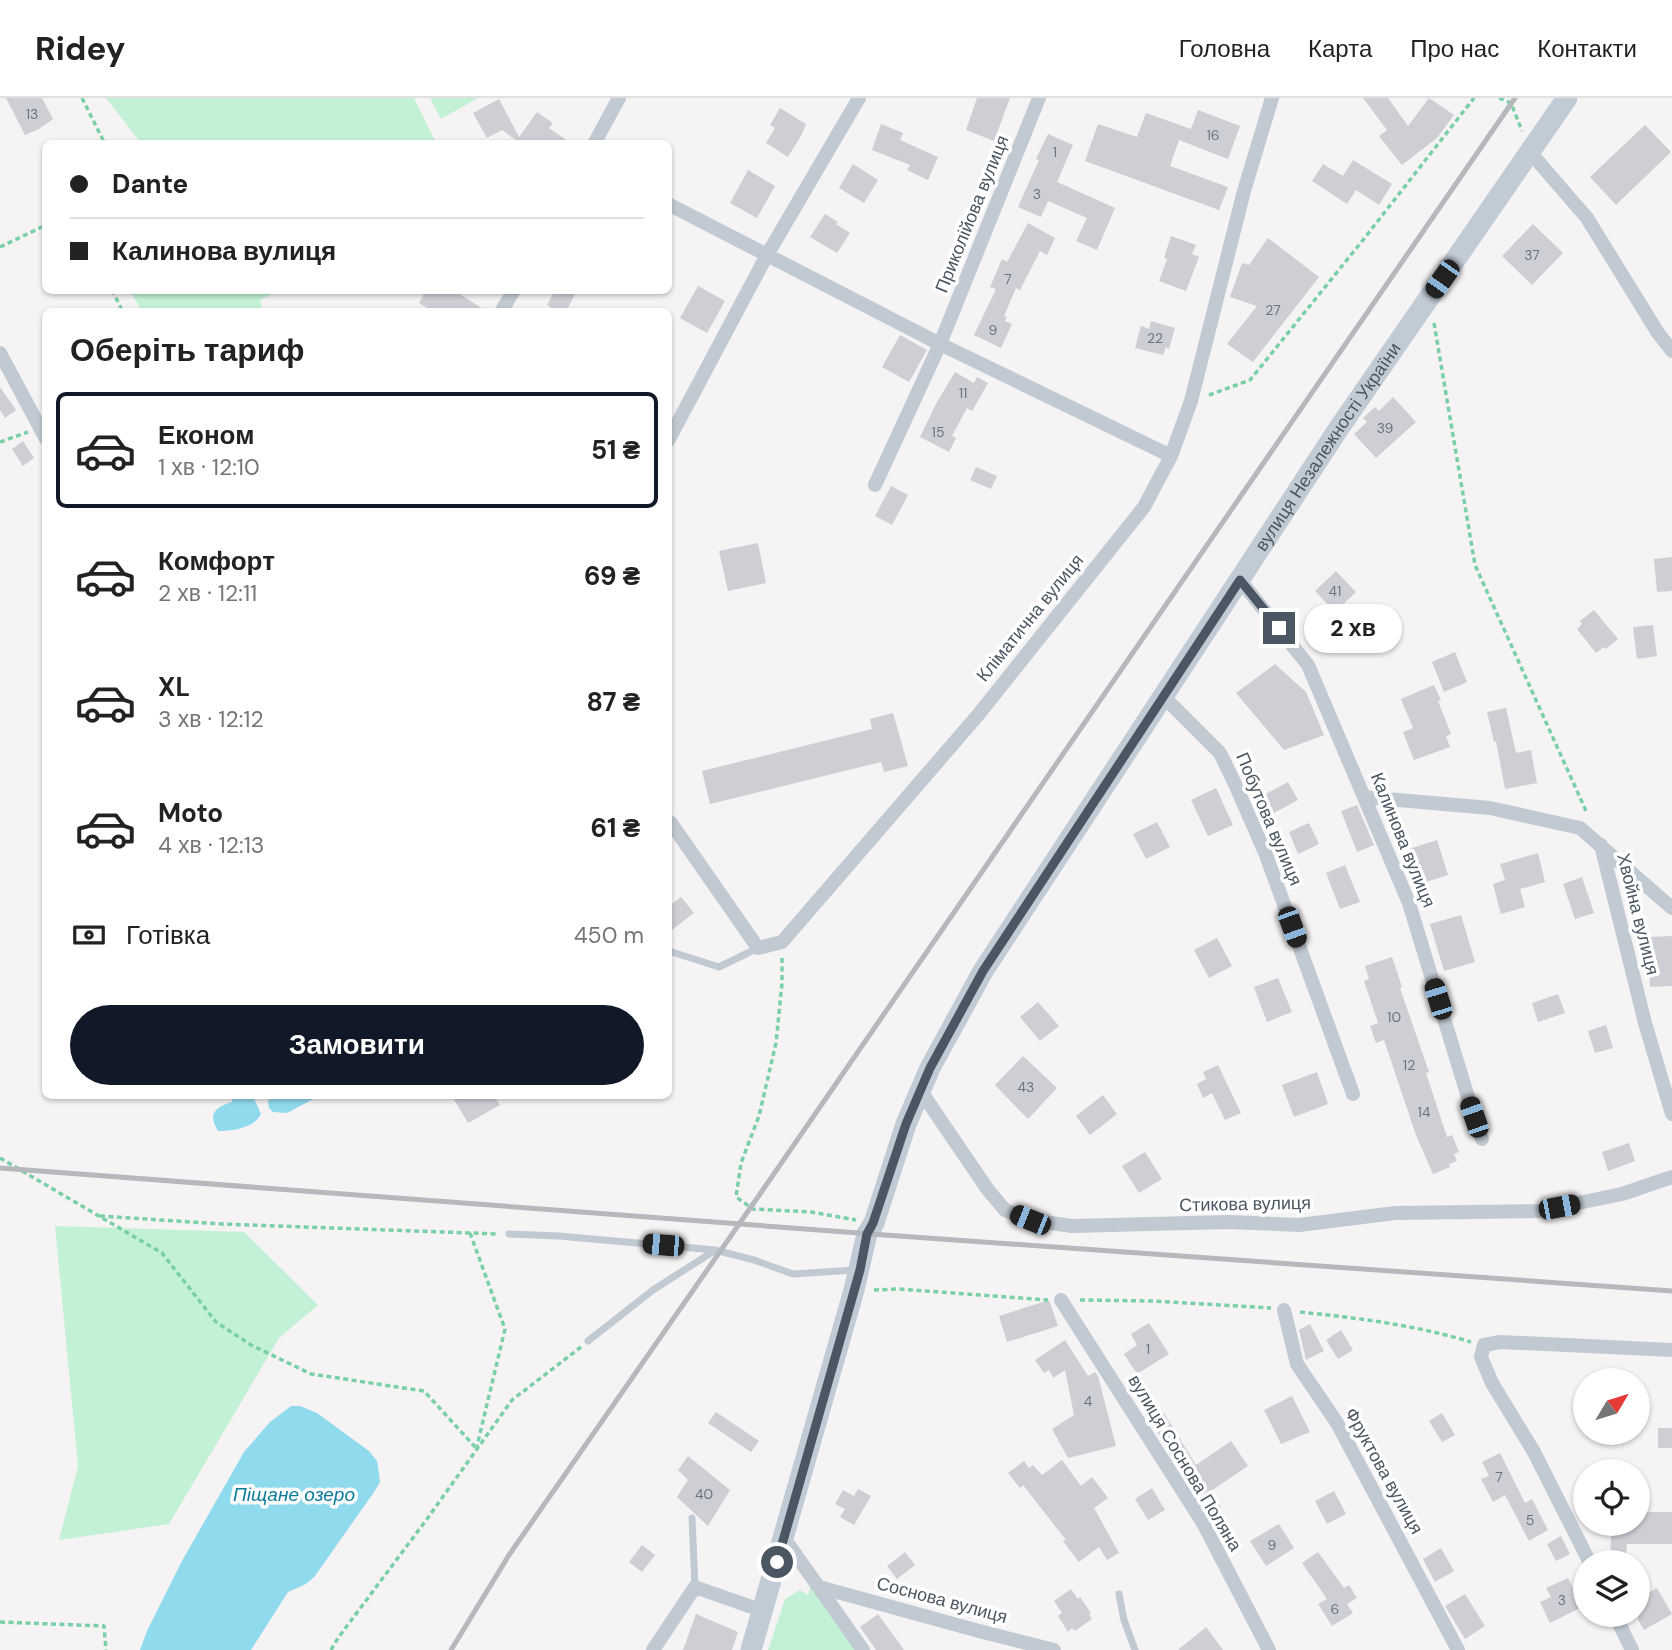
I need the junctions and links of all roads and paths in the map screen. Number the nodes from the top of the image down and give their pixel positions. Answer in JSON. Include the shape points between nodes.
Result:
{"nodes":[{"id":1,"x":82,"y":98,"type":"edge"},
{"id":2,"x":619,"y":98,"type":"edge"},
{"id":3,"x":859,"y":98,"type":"edge"},
{"id":4,"x":1040,"y":98,"type":"edge"},
{"id":5,"x":1272,"y":98,"type":"edge"},
{"id":6,"x":1474,"y":98,"type":"edge"},
{"id":7,"x":1499,"y":98,"type":"edge"},
{"id":8,"x":1567,"y":98,"type":"edge"},
{"id":9,"x":103,"y":140,"type":"edge"},
{"id":10,"x":596,"y":140,"type":"edge"},
{"id":11,"x":1530,"y":152,"type":"junction"},
{"id":12,"x":672,"y":206,"type":"edge"},
{"id":13,"x":42,"y":227,"type":"edge"},
{"id":14,"x":0,"y":247,"type":"edge"},
{"id":15,"x":767,"y":255,"type":"junction"},
{"id":16,"x":1433,"y":321,"type":"dead end"},
{"id":17,"x":940,"y":344,"type":"junction"},
{"id":18,"x":1672,"y":351,"type":"edge"},
{"id":19,"x":0,"y":353,"type":"edge"},
{"id":20,"x":1191,"y":401,"type":"junction"},
{"id":21,"x":42,"y":432,"type":"edge"},
{"id":22,"x":672,"y":433,"type":"edge"},
{"id":23,"x":42,"y":434,"type":"edge"},
{"id":24,"x":0,"y":442,"type":"edge"},
{"id":25,"x":1171,"y":456,"type":"junction"},
{"id":26,"x":875,"y":485,"type":"dead end"},
{"id":27,"x":1240,"y":580,"type":"junction"},
{"id":28,"x":1163,"y":696,"type":"junction"},
{"id":29,"x":1364,"y":797,"type":"junction"},
{"id":30,"x":672,"y":824,"type":"edge"},
{"id":31,"x":1601,"y":845,"type":"junction"},
{"id":32,"x":1672,"y":908,"type":"edge"},
{"id":33,"x":782,"y":942,"type":"junction"},
{"id":34,"x":758,"y":948,"type":"junction"},
{"id":35,"x":672,"y":952,"type":"edge"},
{"id":36,"x":920,"y":1090,"type":"junction"},
{"id":37,"x":1353,"y":1094,"type":"dead end"},
{"id":38,"x":1672,"y":1114,"type":"edge"},
{"id":39,"x":1482,"y":1139,"type":"dead end"},
{"id":40,"x":0,"y":1158,"type":"edge"},
{"id":41,"x":1672,"y":1177,"type":"edge"},
{"id":42,"x":98,"y":1216,"type":"junction"},
{"id":43,"x":873,"y":1223,"type":"junction"},
{"id":44,"x":470,"y":1233,"type":"junction"},
{"id":45,"x":509,"y":1234,"type":"joint"},
{"id":46,"x":715,"y":1250,"type":"junction"},
{"id":47,"x":857,"y":1280,"type":"junction"},
{"id":48,"x":1061,"y":1300,"type":"junction"},
{"id":49,"x":1284,"y":1310,"type":"junction"},
{"id":50,"x":588,"y":1341,"type":"joint"},
{"id":51,"x":1484,"y":1345,"type":"junction"},
{"id":52,"x":1672,"y":1350,"type":"edge"},
{"id":53,"x":476,"y":1448,"type":"junction"},
{"id":54,"x":692,"y":1518,"type":"dead end"},
{"id":55,"x":784,"y":1538,"type":"junction"},
{"id":56,"x":1583,"y":1550,"type":"edge"},
{"id":57,"x":695,"y":1587,"type":"junction"},
{"id":58,"x":819,"y":1587,"type":"junction"},
{"id":59,"x":1119,"y":1594,"type":"dead end"},
{"id":60,"x":763,"y":1611,"type":"junction"},
{"id":61,"x":0,"y":1622,"type":"edge"},
{"id":62,"x":1621,"y":1627,"type":"edge"},
{"id":63,"x":106,"y":1650,"type":"edge"},
{"id":64,"x":331,"y":1650,"type":"edge"},
{"id":65,"x":653,"y":1650,"type":"edge"},
{"id":66,"x":751,"y":1650,"type":"edge"},
{"id":67,"x":863,"y":1650,"type":"edge"},
{"id":68,"x":1054,"y":1650,"type":"edge"},
{"id":69,"x":1135,"y":1650,"type":"edge"},
{"id":70,"x":1269,"y":1650,"type":"edge"},
{"id":71,"x":1458,"y":1650,"type":"edge"},
{"id":72,"x":1632,"y":1650,"type":"edge"}],
"edges":[{"from":1,"to":9,"type":"path"},
{"from":2,"to":10,"type":"street"},
{"from":3,"to":15,"type":"street"},
{"from":4,"to":17,"type":"street","name":"Приколійова вулиця"},
{"from":5,"to":20,"type":"street","name":"Кліматична вулиця"},
{"from":6,"to":20,"type":"path","via":[[1250,380]]},
{"from":7,"to":11,"type":"path","via":[[1511,103]]},
{"from":8,"to":11,"type":"main road","name":"вулиця Незалежності України"},
{"from":11,"to":18,"type":"street","via":[[1587,218]]},
{"from":11,"to":27,"type":"main road","name":"вулиця Незалежності України","via":[[1346,417]]},
{"from":12,"to":15,"type":"street"},
{"from":13,"to":14,"type":"path"},
{"from":15,"to":17,"type":"street"},
{"from":15,"to":22,"type":"street"},
{"from":16,"to":31,"type":"path","via":[[1475,565]]},
{"from":17,"to":25,"type":"street"},
{"from":17,"to":26,"type":"street","name":"Приколійова вулиця"},
{"from":19,"to":21,"type":"street"},
{"from":20,"to":25,"type":"street","name":"Кліматична вулиця"},
{"from":23,"to":24,"type":"path"},
{"from":25,"to":33,"type":"street","name":"Кліматична вулиця","via":[[1144,507],[978,715]]},
{"from":27,"to":28,"type":"main road","name":"вулиця Незалежності України"},
{"from":27,"to":29,"type":"street","name":"Калинова вулиця","via":[[1308,665]]},
{"from":28,"to":36,"type":"main road","name":"вулиця Незалежності України","via":[[983,971]]},
{"from":28,"to":37,"type":"street","name":"Побутова вулиця","via":[[1220,753],[1235,784],[1266,855]]},
{"from":29,"to":31,"type":"street","via":[[1490,808],[1580,828]]},
{"from":29,"to":39,"type":"street","name":"Калинова вулиця","via":[[1409,903]]},
{"from":30,"to":34,"type":"street"},
{"from":31,"to":32,"type":"street"},
{"from":31,"to":38,"type":"street","name":"Хвойна вулиця"},
{"from":33,"to":34,"type":"street"},
{"from":33,"to":43,"type":"path","via":[[776,1043],[759,1116],[741,1163],[736,1198],[753,1209],[811,1212]]},
{"from":34,"to":35,"type":"lane","via":[[719,967]]},
{"from":36,"to":41,"type":"street","name":"Стикова вулиця","via":[[1005,1210],[1030,1220],[1072,1227],[1229,1222],[1299,1225],[1395,1213],[1539,1211],[1622,1194]]},
{"from":36,"to":43,"type":"main road","name":"вулиця Незалежності України"},
{"from":40,"to":42,"type":"path"},
{"from":42,"to":44,"type":"path"},
{"from":42,"to":53,"type":"path","via":[[162,1253],[216,1322],[251,1345],[311,1374],[424,1391]]},
{"from":43,"to":47,"type":"main road","name":"вулиця Незалежності України"},
{"from":44,"to":45,"type":"path"},
{"from":44,"to":53,"type":"path","via":[[505,1329]]},
{"from":45,"to":46,"type":"lane"},
{"from":46,"to":47,"type":"lane","via":[[793,1274]]},
{"from":46,"to":50,"type":"lane","via":[[653,1290]]},
{"from":47,"to":48,"type":"path","via":[[898,1289]]},
{"from":47,"to":55,"type":"main road","name":"вулиця Незалежності України"},
{"from":48,"to":49,"type":"path"},
{"from":48,"to":70,"type":"street","name":"вулиця Соснова Поляна","via":[[1203,1523]]},
{"from":49,"to":51,"type":"path","via":[[1377,1321]]},
{"from":49,"to":71,"type":"street","name":"Фруктова вулиця","via":[[1297,1364],[1336,1423]]},
{"from":50,"to":53,"type":"path","via":[[512,1401]]},
{"from":51,"to":52,"type":"street"},
{"from":51,"to":56,"type":"street","via":[[1481,1357],[1492,1383],[1534,1452]]},
{"from":53,"to":64,"type":"path"},
{"from":54,"to":57,"type":"lane"},
{"from":55,"to":58,"type":"street"},
{"from":55,"to":60,"type":"main road","name":"вулиця Незалежності України"},
{"from":57,"to":60,"type":"street"},
{"from":57,"to":65,"type":"street"},
{"from":58,"to":67,"type":"street"},
{"from":58,"to":68,"type":"street","name":"Соснова вулиця"},
{"from":59,"to":69,"type":"lane"},
{"from":60,"to":66,"type":"main road","name":"вулиця Незалежності України"},
{"from":61,"to":63,"type":"path","via":[[104,1626]]},
{"from":62,"to":72,"type":"street"}]}
